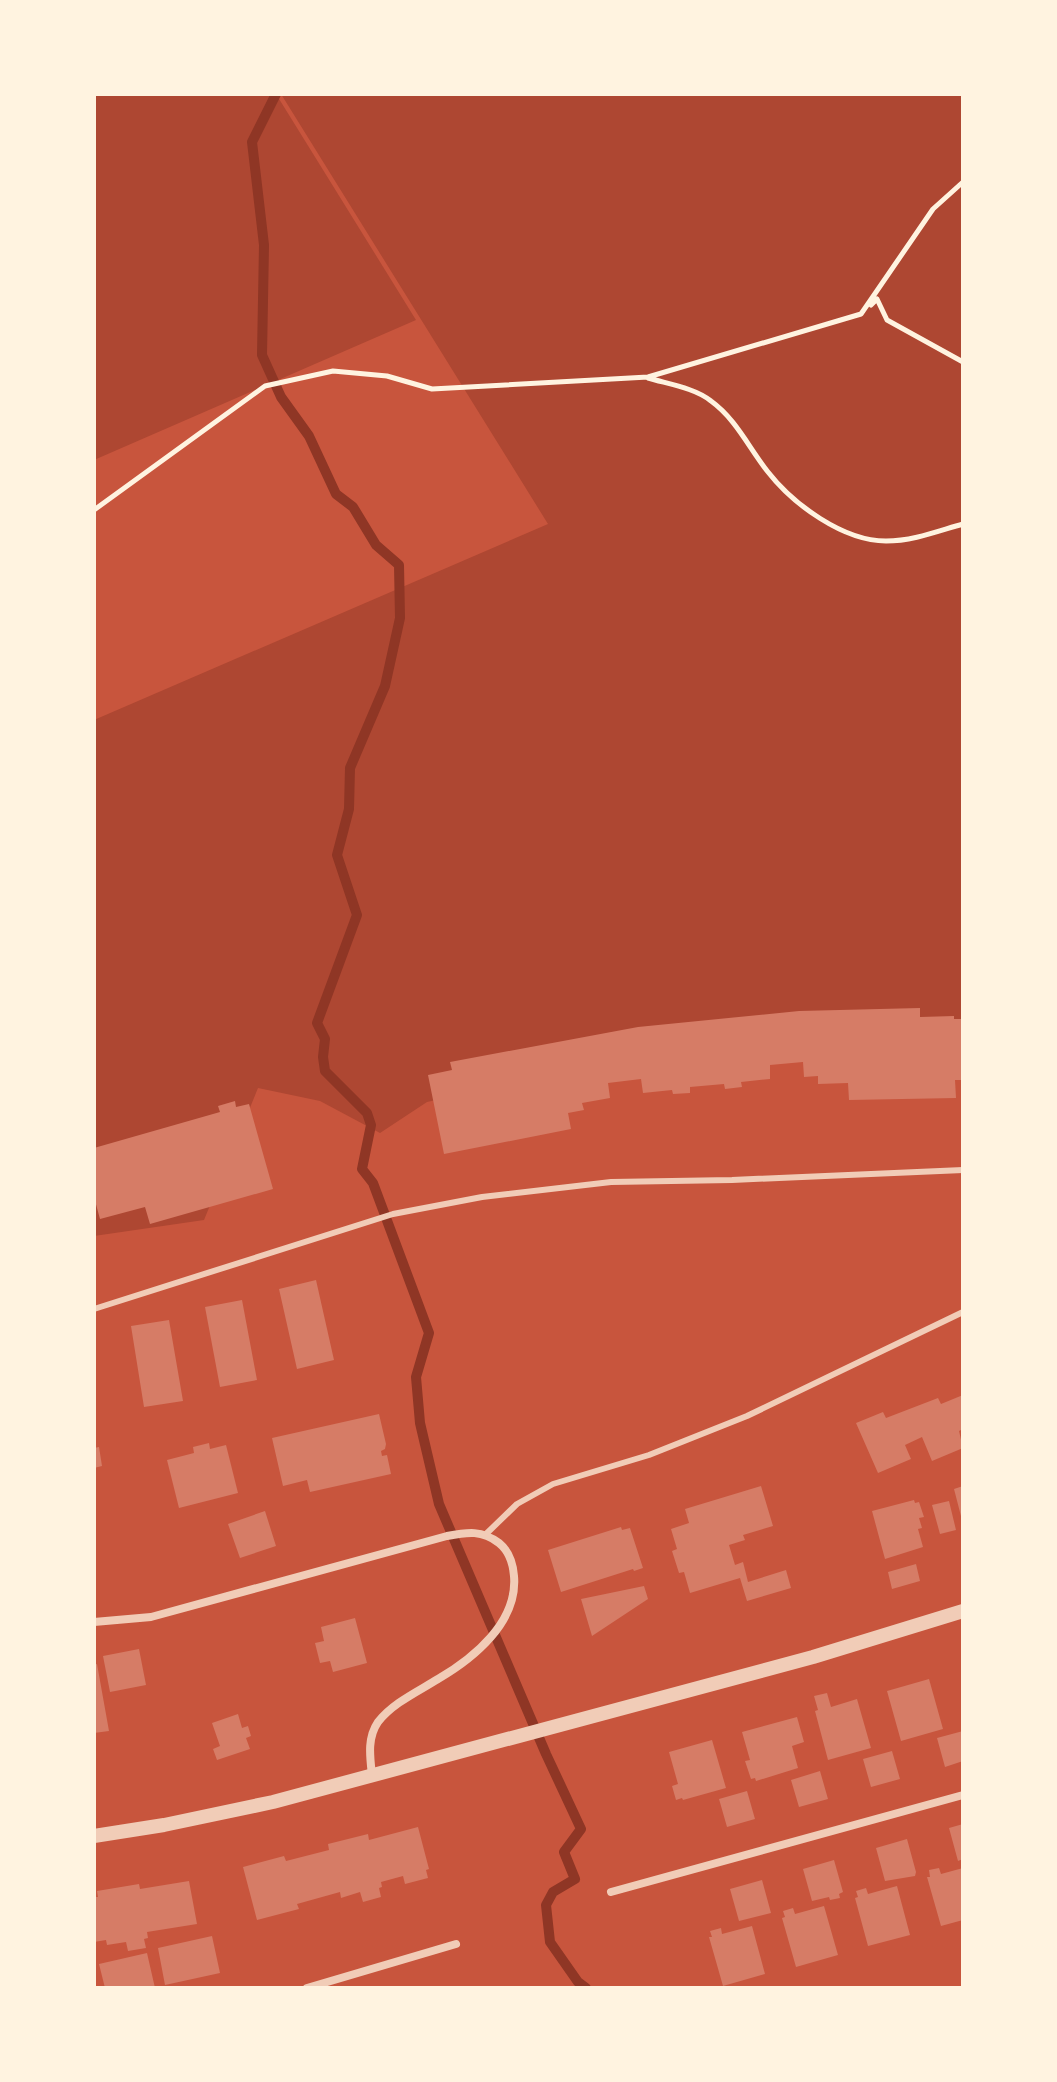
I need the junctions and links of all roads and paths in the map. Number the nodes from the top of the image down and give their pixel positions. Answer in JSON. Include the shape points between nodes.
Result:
{"nodes":[{"id":1,"x":963,"y":182,"type":"edge"},
{"id":2,"x":861,"y":314,"type":"junction"},
{"id":3,"x":963,"y":362,"type":"edge"},
{"id":4,"x":648,"y":377,"type":"junction"},
{"id":5,"x":94,"y":510,"type":"edge"},
{"id":6,"x":963,"y":524,"type":"edge"},
{"id":7,"x":963,"y":1170,"type":"edge"},
{"id":8,"x":94,"y":1309,"type":"edge"},
{"id":9,"x":963,"y":1312,"type":"edge"},
{"id":10,"x":486,"y":1534,"type":"junction"},
{"id":11,"x":963,"y":1611,"type":"edge"},
{"id":12,"x":94,"y":1622,"type":"edge"},
{"id":13,"x":372,"y":1775,"type":"junction"},
{"id":14,"x":963,"y":1795,"type":"edge"},
{"id":15,"x":94,"y":1836,"type":"edge"},
{"id":16,"x":611,"y":1892,"type":"dead end"},
{"id":17,"x":456,"y":1944,"type":"dead end"},
{"id":18,"x":307,"y":1988,"type":"edge"}],
"edges":[{"from":1,"to":2,"type":"path","via":[[933,209]]},
{"from":2,"to":3,"type":"path","via":[[877,299],[887,320]]},
{"from":2,"to":4,"type":"path"},
{"from":4,"to":5,"type":"path","via":[[432,389],[387,376],[333,371],[265,386]]},
{"from":4,"to":6,"type":"path","via":[[711,401],[735,424],[783,490],[828,523],[884,541]]},
{"from":7,"to":8,"type":"lane","via":[[611,1182],[443,1203],[393,1214]]},
{"from":9,"to":10,"type":"lane","via":[[747,1416],[649,1455],[553,1484],[517,1504]]},
{"from":10,"to":12,"type":"street","via":[[447,1536],[151,1617]]},
{"from":10,"to":13,"type":"street","via":[[504,1547],[513,1564],[510,1606],[475,1652],[389,1710],[376,1725],[369,1749]]},
{"from":11,"to":13,"type":"street","via":[[813,1657]]},
{"from":13,"to":15,"type":"street","via":[[273,1802]]},
{"from":14,"to":16,"type":"street"},
{"from":17,"to":18,"type":"street"}]}
